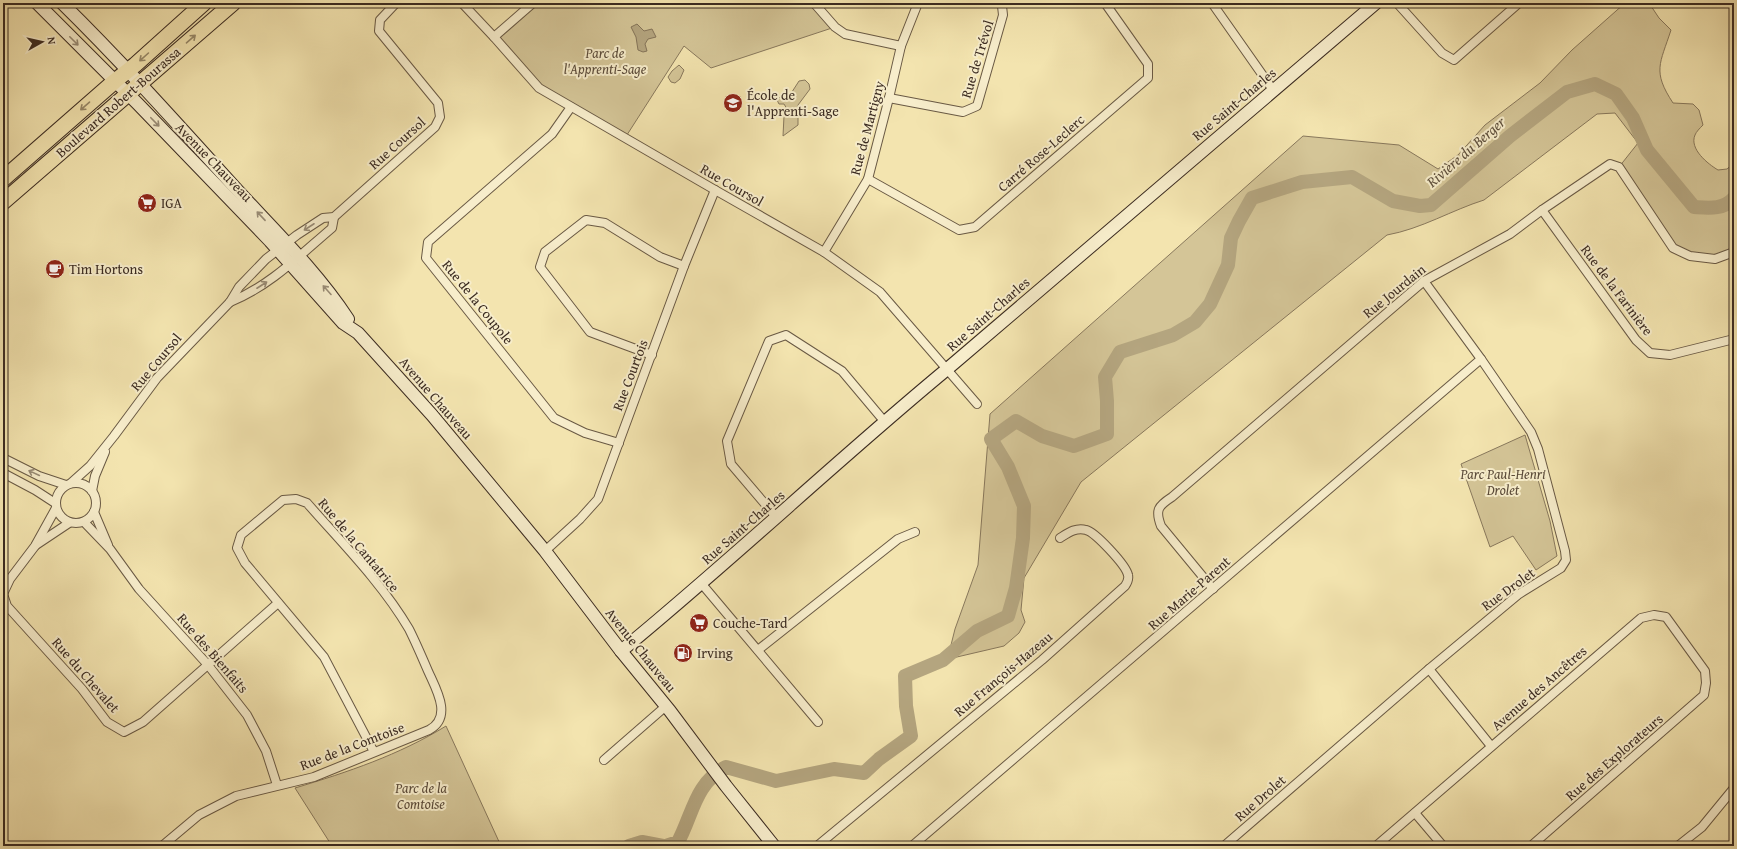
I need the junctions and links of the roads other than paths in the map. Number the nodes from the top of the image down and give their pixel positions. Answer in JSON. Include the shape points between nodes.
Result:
{"nodes":[{"id":1,"x":37,"y":3,"type":"edge"},
{"id":2,"x":62,"y":3,"type":"edge"},
{"id":3,"x":204,"y":3,"type":"edge"},
{"id":4,"x":233,"y":3,"type":"edge"},
{"id":5,"x":396,"y":3,"type":"edge"},
{"id":6,"x":462,"y":3,"type":"edge"},
{"id":7,"x":533,"y":3,"type":"edge"},
{"id":8,"x":814,"y":3,"type":"edge"},
{"id":9,"x":918,"y":3,"type":"edge"},
{"id":10,"x":1000,"y":3,"type":"edge"},
{"id":11,"x":1105,"y":3,"type":"edge"},
{"id":12,"x":1212,"y":3,"type":"edge"},
{"id":13,"x":1376,"y":3,"type":"edge"},
{"id":14,"x":1397,"y":3,"type":"edge"},
{"id":15,"x":1519,"y":3,"type":"edge"},
{"id":16,"x":494,"y":37,"type":"junction"},
{"id":17,"x":901,"y":46,"type":"junction"},
{"id":18,"x":128,"y":70,"type":"junction"},
{"id":19,"x":115,"y":81,"type":"junction"},
{"id":20,"x":140,"y":83,"type":"junction"},
{"id":21,"x":1273,"y":90,"type":"junction"},
{"id":22,"x":128,"y":94,"type":"junction"},
{"id":23,"x":889,"y":98,"type":"junction"},
{"id":24,"x":571,"y":107,"type":"junction"},
{"id":25,"x":3,"y":179,"type":"edge"},
{"id":26,"x":868,"y":179,"type":"junction"},
{"id":27,"x":715,"y":190,"type":"junction"},
{"id":28,"x":3,"y":202,"type":"edge"},
{"id":29,"x":1542,"y":210,"type":"junction"},
{"id":30,"x":334,"y":217,"type":"junction"},
{"id":31,"x":282,"y":247,"type":"junction"},
{"id":32,"x":824,"y":252,"type":"junction"},
{"id":33,"x":1734,"y":252,"type":"edge"},
{"id":34,"x":295,"y":260,"type":"junction"},
{"id":35,"x":684,"y":266,"type":"junction"},
{"id":36,"x":1424,"y":280,"type":"junction"},
{"id":37,"x":230,"y":302,"type":"junction"},
{"id":38,"x":1734,"y":338,"type":"edge"},
{"id":39,"x":652,"y":355,"type":"junction"},
{"id":40,"x":1481,"y":359,"type":"junction"},
{"id":41,"x":946,"y":370,"type":"junction"},
{"id":42,"x":977,"y":404,"type":"dead end"},
{"id":43,"x":884,"y":421,"type":"junction"},
{"id":44,"x":618,"y":443,"type":"junction"},
{"id":45,"x":108,"y":444,"type":"junction"},
{"id":46,"x":3,"y":458,"type":"edge"},
{"id":47,"x":3,"y":473,"type":"edge"},
{"id":48,"x":69,"y":484,"type":"junction"},
{"id":49,"x":92,"y":491,"type":"junction"},
{"id":50,"x":55,"y":506,"type":"junction"},
{"id":51,"x":94,"y":512,"type":"junction"},
{"id":52,"x":777,"y":518,"type":"junction"},
{"id":53,"x":84,"y":522,"type":"junction"},
{"id":54,"x":69,"y":523,"type":"junction"},
{"id":55,"x":915,"y":532,"type":"dead end"},
{"id":56,"x":1060,"y":538,"type":"dead end"},
{"id":57,"x":35,"y":546,"type":"junction"},
{"id":58,"x":110,"y":549,"type":"junction"},
{"id":59,"x":545,"y":551,"type":"junction"},
{"id":60,"x":701,"y":583,"type":"junction"},
{"id":61,"x":1213,"y":589,"type":"junction"},
{"id":62,"x":278,"y":603,"type":"junction"},
{"id":63,"x":758,"y":650,"type":"junction"},
{"id":64,"x":621,"y":651,"type":"junction"},
{"id":65,"x":208,"y":665,"type":"junction"},
{"id":66,"x":1429,"y":669,"type":"junction"},
{"id":67,"x":1706,"y":683,"type":"joint"},
{"id":68,"x":666,"y":706,"type":"junction"},
{"id":69,"x":442,"y":717,"type":"joint"},
{"id":70,"x":818,"y":722,"type":"dead end"},
{"id":71,"x":1491,"y":746,"type":"junction"},
{"id":72,"x":374,"y":752,"type":"junction"},
{"id":73,"x":604,"y":760,"type":"dead end"},
{"id":74,"x":277,"y":785,"type":"junction"},
{"id":75,"x":1734,"y":788,"type":"edge"},
{"id":76,"x":1415,"y":813,"type":"junction"},
{"id":77,"x":162,"y":846,"type":"edge"},
{"id":78,"x":774,"y":846,"type":"edge"},
{"id":79,"x":817,"y":846,"type":"edge"},
{"id":80,"x":912,"y":846,"type":"edge"},
{"id":81,"x":1224,"y":846,"type":"edge"},
{"id":82,"x":1376,"y":846,"type":"edge"},
{"id":83,"x":1443,"y":846,"type":"edge"},
{"id":84,"x":1531,"y":846,"type":"edge"},
{"id":85,"x":1678,"y":846,"type":"edge"}],
"edges":[{"from":1,"to":19,"type":"main road","name":"Avenue Chauveau","one_way":true},
{"from":2,"to":18,"type":"main road"},
{"from":3,"to":18,"type":"highway","name":"Boulevard Robert-Bourassa","one_way":true},
{"from":20,"to":4,"type":"highway","name":"Boulevard Robert-Bourassa","one_way":true},
{"from":5,"to":30,"type":"street","name":"Rue Coursol","via":[[380,20],[379,31],[438,103],[440,117],[435,127]]},
{"from":6,"to":16,"type":"street","name":"Rue Coursol"},
{"from":7,"to":16,"type":"street"},
{"from":8,"to":17,"type":"street","via":[[845,34]]},
{"from":9,"to":17,"type":"street","name":"Rue de Martigny"},
{"from":10,"to":23,"type":"street","name":"Rue de Trévol","via":[[1003,16],[978,106],[963,112]]},
{"from":11,"to":26,"type":"street","name":"Carré Rose-Leclerc","via":[[1148,64],[1148,78],[975,227],[959,230]]},
{"from":12,"to":21,"type":"street"},
{"from":13,"to":21,"type":"main road","name":"Rue Saint-Charles"},
{"from":14,"to":15,"type":"street","via":[[1442,53],[1454,60]]},
{"from":16,"to":24,"type":"street","name":"Rue Coursol","via":[[539,88]]},
{"from":17,"to":23,"type":"street","name":"Rue de Martigny"},
{"from":18,"to":19,"type":"highway","name":"Boulevard Robert-Bourassa"},
{"from":18,"to":20,"type":"main road"},
{"from":19,"to":22,"type":"main road","name":"Avenue Chauveau"},
{"from":19,"to":25,"type":"highway","name":"Boulevard Robert-Bourassa","one_way":true},
{"from":20,"to":22,"type":"highway","name":"Boulevard Robert-Bourassa"},
{"from":31,"to":20,"type":"main road","one_way":true},
{"from":21,"to":41,"type":"main road","name":"Rue Saint-Charles"},
{"from":22,"to":28,"type":"highway","name":"Boulevard Robert-Bourassa"},
{"from":22,"to":31,"type":"main road","name":"Avenue Chauveau","one_way":true},
{"from":23,"to":26,"type":"street","name":"Rue de Martigny"},
{"from":24,"to":27,"type":"street","name":"Rue Coursol"},
{"from":24,"to":44,"type":"street","name":"Rue de la Coupole","via":[[552,134],[428,242],[426,258],[554,418],[585,434]]},
{"from":26,"to":32,"type":"street","name":"Rue de Martigny"},
{"from":27,"to":32,"type":"street","name":"Rue Coursol"},
{"from":27,"to":35,"type":"street","name":"Rue Courtois"},
{"from":29,"to":33,"type":"street","name":"Rue Jourdain","via":[[1610,164],[1619,168],[1673,248],[1690,256],[1715,259]]},
{"from":29,"to":36,"type":"street","name":"Rue Jourdain","via":[[1510,234]]},
{"from":29,"to":38,"type":"street","name":"Rue de la Farinière","via":[[1636,340],[1650,353],[1670,355]]},
{"from":30,"to":31,"type":"street","name":"Rue Coursol","one_way":true,"via":[[323,218]]},
{"from":30,"to":34,"type":"street","name":"Rue Coursol","via":[[332,228]]},
{"from":31,"to":34,"type":"main road","name":"Avenue Chauveau"},
{"from":31,"to":37,"type":"street","name":"Rue Coursol","via":[[266,259]]},
{"from":32,"to":41,"type":"street","name":"Rue Coursol","via":[[880,292]]},
{"from":37,"to":34,"type":"street","name":"Rue Coursol","one_way":true,"via":[[246,296]]},
{"from":34,"to":59,"type":"main road","name":"Avenue Chauveau","via":[[333,296],[358,333],[432,415]]},
{"from":35,"to":39,"type":"street","name":"Rue Courtois"},
{"from":35,"to":39,"type":"street","via":[[660,257],[605,223],[586,220],[546,252],[540,267],[590,332]]},
{"from":36,"to":40,"type":"street","name":"Rue Drolet"},
{"from":36,"to":61,"type":"street","name":"Rue Jourdain","via":[[1162,503],[1158,510],[1161,526]]},
{"from":37,"to":45,"type":"street","name":"Rue Coursol","via":[[157,378]]},
{"from":39,"to":44,"type":"street","name":"Rue Courtois"},
{"from":40,"to":61,"type":"street","name":"Rue Marie-Parent"},
{"from":40,"to":66,"type":"street","name":"Rue Drolet","via":[[1531,432],[1538,449],[1566,560],[1561,568],[1519,594]]},
{"from":41,"to":42,"type":"street","name":"Rue Coursol"},
{"from":41,"to":43,"type":"main road","name":"Rue Saint-Charles"},
{"from":43,"to":52,"type":"main road","name":"Rue Saint-Charles"},
{"from":43,"to":52,"type":"street","via":[[842,371],[786,335],[769,341],[727,441],[731,464]]},
{"from":44,"to":59,"type":"street","name":"Rue Courtois","via":[[598,499]]},
{"from":45,"to":48,"type":"street","name":"Rue Coursol","via":[[90,466]]},
{"from":45,"to":49,"type":"street","name":"Rue Coursol"},
{"from":48,"to":46,"type":"street","one_way":true,"via":[[38,476]]},
{"from":47,"to":50,"type":"street","via":[[35,490]]},
{"from":48,"to":49,"type":"street","via":[[83,484]]},
{"from":48,"to":50,"type":"street","via":[[58,492]]},
{"from":49,"to":51,"type":"street","via":[[96,502]]},
{"from":50,"to":54,"type":"street","via":[[63,519]]},
{"from":50,"to":57,"type":"street","name":"Rue du Chevalet"},
{"from":51,"to":53,"type":"street"},
{"from":51,"to":58,"type":"street","name":"Rue des Bienfaits"},
{"from":52,"to":60,"type":"main road","name":"Rue Saint-Charles"},
{"from":53,"to":54,"type":"street"},
{"from":53,"to":58,"type":"street","name":"Rue des Bienfaits"},
{"from":54,"to":57,"type":"street","name":"Rue du Chevalet"},
{"from":55,"to":63,"type":"street","via":[[898,539]]},
{"from":56,"to":79,"type":"street","name":"Rue François-Hazeau","via":[[1079,529],[1097,536],[1125,568],[1128,581],[1125,586],[1042,660]]},
{"from":57,"to":65,"type":"street","name":"Rue du Chevalet","via":[[8,582],[3,594],[7,606],[82,689],[107,722],[124,732],[143,722]]},
{"from":58,"to":65,"type":"street","name":"Rue des Bienfaits","via":[[139,589]]},
{"from":59,"to":64,"type":"main road","name":"Avenue Chauveau"},
{"from":60,"to":63,"type":"street"},
{"from":60,"to":64,"type":"main road","name":"Rue Saint-Charles"},
{"from":61,"to":80,"type":"street","name":"Rue Marie-Parent"},
{"from":62,"to":65,"type":"street","name":"Rue du Chevalet"},
{"from":62,"to":69,"type":"street","name":"Rue de la Cantatrice","via":[[245,563],[237,548],[241,535],[283,500],[296,498],[307,503],[378,585],[408,629],[441,698]]},
{"from":62,"to":72,"type":"street","name":"Rue de la Cantatrice","via":[[324,658]]},
{"from":63,"to":70,"type":"street"},
{"from":64,"to":68,"type":"main road","name":"Avenue Chauveau"},
{"from":65,"to":74,"type":"street","name":"Rue des Bienfaits","via":[[247,715],[266,751]]},
{"from":66,"to":71,"type":"street"},
{"from":66,"to":81,"type":"street","name":"Rue Drolet"},
{"from":67,"to":71,"type":"street","name":"Avenue des Ancêtres","via":[[1705,671],[1666,617],[1654,615],[1641,618]]},
{"from":67,"to":84,"type":"street","name":"Rue des Explorateurs","via":[[1704,695]]},
{"from":68,"to":73,"type":"street"},
{"from":68,"to":78,"type":"main road","name":"Avenue Chauveau"},
{"from":69,"to":72,"type":"street","name":"Rue de la Comtoise","via":[[433,728]]},
{"from":71,"to":76,"type":"street","name":"Avenue des Ancêtres"},
{"from":72,"to":74,"type":"street","name":"Rue de la Comtoise","via":[[314,777]]},
{"from":74,"to":77,"type":"street","name":"Rue de la Comtoise","via":[[236,796],[199,815]]},
{"from":75,"to":85,"type":"street","via":[[1702,827]]},
{"from":76,"to":82,"type":"street","name":"Avenue des Ancêtres"},
{"from":76,"to":83,"type":"street"}]}
